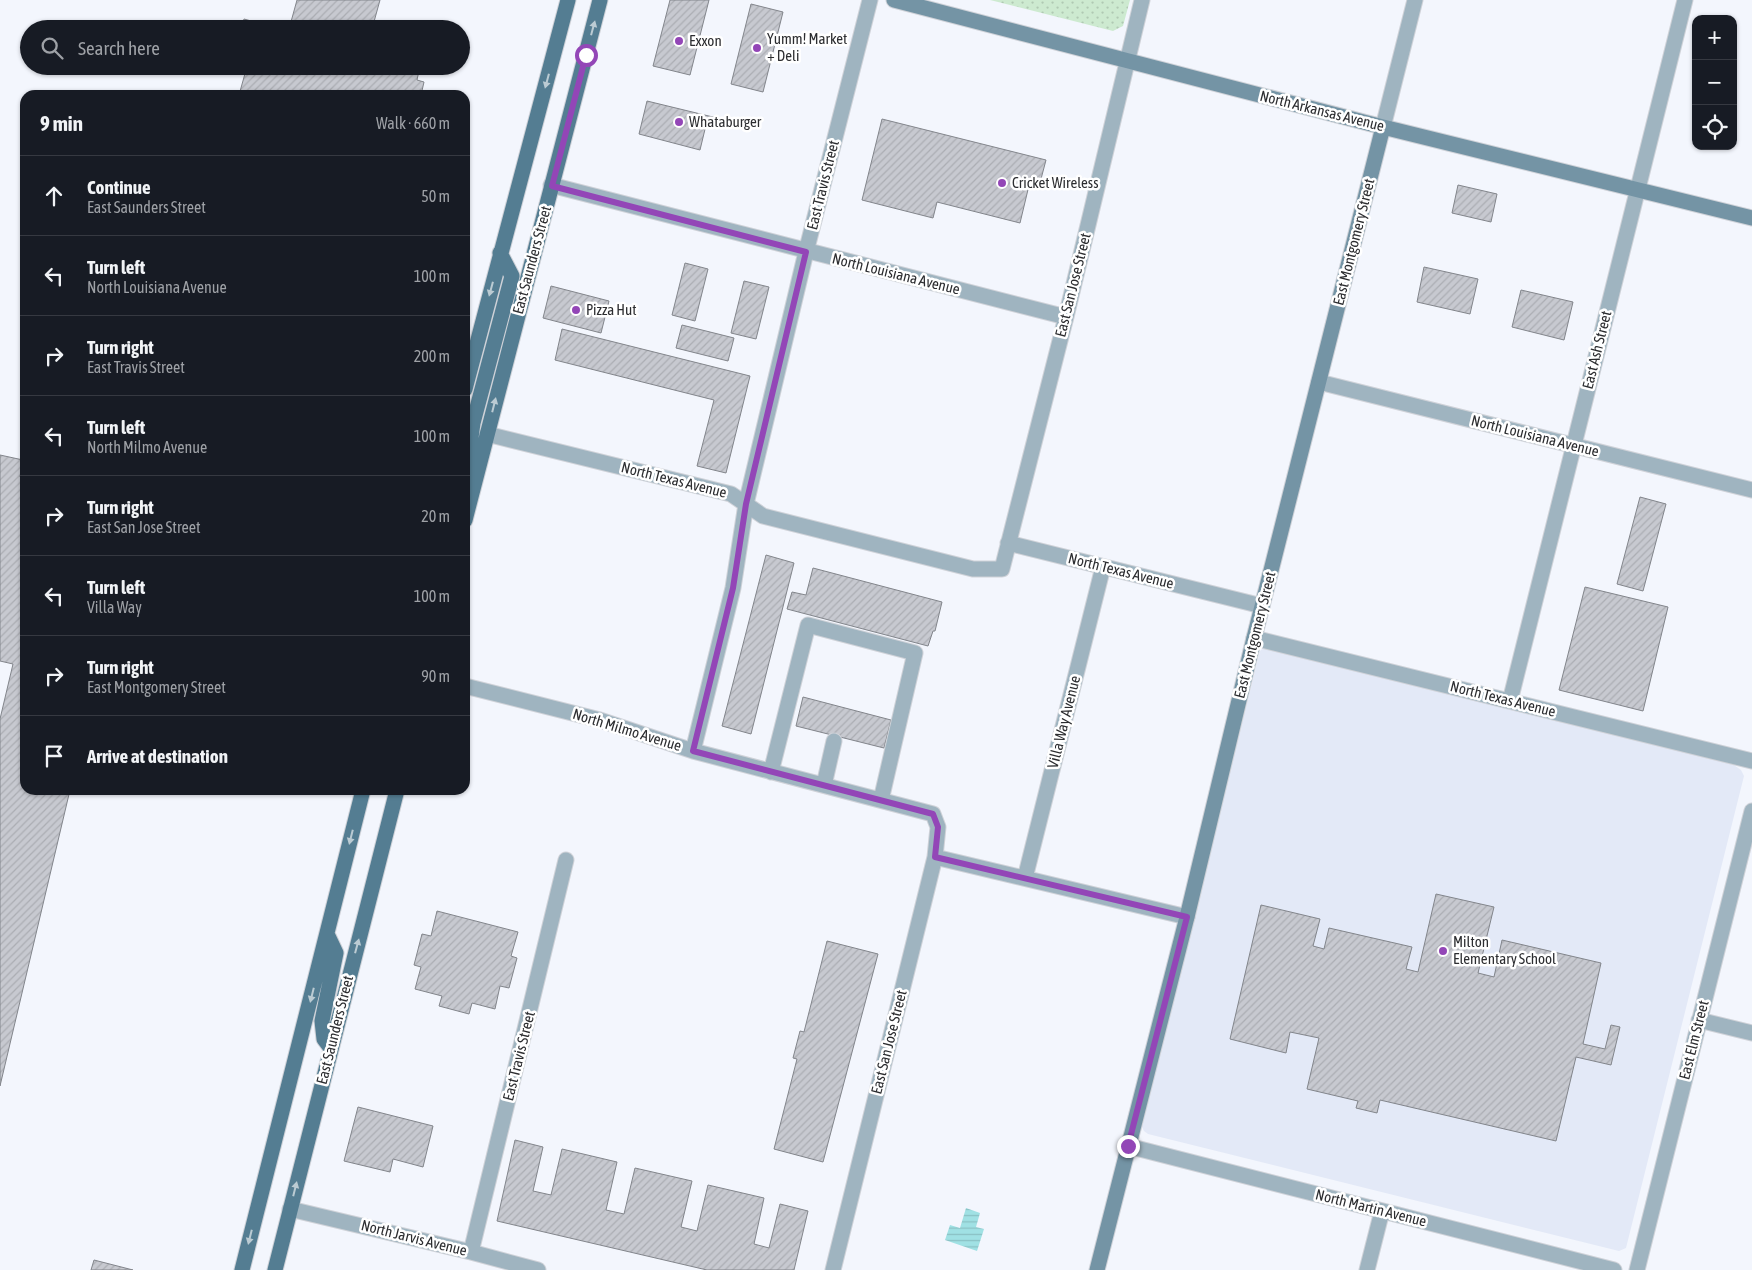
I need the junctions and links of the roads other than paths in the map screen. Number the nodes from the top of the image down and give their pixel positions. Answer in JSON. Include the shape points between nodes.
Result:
{"nodes":[{"id":1,"x":568,"y":0,"type":"edge"},
{"id":2,"x":600,"y":0,"type":"edge"},
{"id":3,"x":870,"y":0,"type":"edge"},
{"id":4,"x":894,"y":0,"type":"edge"},
{"id":5,"x":1142,"y":0,"type":"edge"},
{"id":6,"x":1415,"y":0,"type":"edge"},
{"id":7,"x":1685,"y":0,"type":"edge"},
{"id":8,"x":1127,"y":60,"type":"junction"},
{"id":9,"x":1383,"y":127,"type":"junction"},
{"id":10,"x":552,"y":186,"type":"junction"},
{"id":11,"x":1638,"y":190,"type":"junction"},
{"id":12,"x":1752,"y":218,"type":"edge"},
{"id":13,"x":806,"y":252,"type":"junction"},
{"id":14,"x":500,"y":254,"type":"junction"},
{"id":15,"x":1066,"y":317,"type":"junction"},
{"id":16,"x":470,"y":370,"type":"edge"},
{"id":17,"x":1319,"y":382,"type":"junction"},
{"id":18,"x":487,"y":434,"type":"junction"},
{"id":19,"x":470,"y":442,"type":"edge"},
{"id":20,"x":1574,"y":445,"type":"junction"},
{"id":21,"x":470,"y":471,"type":"edge"},
{"id":22,"x":473,"y":488,"type":"junction"},
{"id":23,"x":1752,"y":490,"type":"edge"},
{"id":24,"x":470,"y":500,"type":"edge"},
{"id":25,"x":746,"y":504,"type":"junction"},
{"id":26,"x":1008,"y":543,"type":"junction"},
{"id":27,"x":1103,"y":567,"type":"junction"},
{"id":28,"x":1002,"y":569,"type":"joint"},
{"id":29,"x":1262,"y":606,"type":"junction"},
{"id":30,"x":1254,"y":638,"type":"junction"},
{"id":31,"x":470,"y":687,"type":"edge"},
{"id":32,"x":1510,"y":701,"type":"junction"},
{"id":33,"x":834,"y":741,"type":"dead end"},
{"id":34,"x":693,"y":751,"type":"junction"},
{"id":35,"x":1752,"y":761,"type":"edge"},
{"id":36,"x":771,"y":772,"type":"junction"},
{"id":37,"x":824,"y":785,"type":"junction"},
{"id":38,"x":362,"y":795,"type":"edge"},
{"id":39,"x":396,"y":795,"type":"edge"},
{"id":40,"x":881,"y":800,"type":"junction"},
{"id":41,"x":1752,"y":811,"type":"edge"},
{"id":42,"x":933,"y":814,"type":"joint"},
{"id":43,"x":935,"y":857,"type":"junction"},
{"id":44,"x":566,"y":860,"type":"dead end"},
{"id":45,"x":1025,"y":878,"type":"junction"},
{"id":46,"x":1187,"y":917,"type":"junction"},
{"id":47,"x":327,"y":934,"type":"junction"},
{"id":48,"x":1699,"y":1020,"type":"junction"},
{"id":49,"x":1752,"y":1033,"type":"edge"},
{"id":50,"x":330,"y":1047,"type":"junction"},
{"id":51,"x":1128,"y":1146,"type":"junction"},
{"id":52,"x":290,"y":1209,"type":"junction"},
{"id":53,"x":1382,"y":1210,"type":"junction"},
{"id":54,"x":471,"y":1252,"type":"junction"},
{"id":55,"x":242,"y":1270,"type":"edge"},
{"id":56,"x":275,"y":1270,"type":"edge"},
{"id":57,"x":538,"y":1270,"type":"edge"},
{"id":58,"x":832,"y":1270,"type":"edge"},
{"id":59,"x":1097,"y":1270,"type":"edge"},
{"id":60,"x":1367,"y":1270,"type":"edge"},
{"id":61,"x":1614,"y":1270,"type":"edge"},
{"id":62,"x":1637,"y":1270,"type":"edge"}],
"edges":[{"from":1,"to":14,"type":"main road","one_way":true},
{"from":10,"to":2,"type":"main road","name":"East Saunders Street","one_way":true},
{"from":3,"to":13,"type":"street","name":"East Travis Street"},
{"from":4,"to":8,"type":"street","name":"North Arkansas Avenue"},
{"from":5,"to":8,"type":"street","name":"East San Jose Street"},
{"from":6,"to":9,"type":"street","name":"East Montgomery Street"},
{"from":7,"to":11,"type":"street","name":"East Ash Street"},
{"from":8,"to":9,"type":"street","name":"North Arkansas Avenue"},
{"from":8,"to":15,"type":"street","name":"East San Jose Street"},
{"from":9,"to":11,"type":"street","name":"North Arkansas Avenue"},
{"from":9,"to":17,"type":"street","name":"East Montgomery Street"},
{"from":10,"to":13,"type":"street","name":"North Louisiana Avenue"},
{"from":18,"to":10,"type":"main road","name":"East Saunders Street","one_way":true},
{"from":11,"to":12,"type":"street","name":"North Arkansas Avenue"},
{"from":11,"to":20,"type":"street","name":"East Ash Street"},
{"from":13,"to":15,"type":"street","name":"North Louisiana Avenue"},
{"from":13,"to":25,"type":"street","name":"East Travis Street"},
{"from":14,"to":16,"type":"main road","one_way":true},
{"from":14,"to":19,"type":"main road","via":[[512,276],[472,423]]},
{"from":15,"to":26,"type":"street","name":"East San Jose Street"},
{"from":17,"to":20,"type":"street","name":"North Louisiana Avenue"},
{"from":17,"to":29,"type":"street","name":"East Montgomery Street"},
{"from":18,"to":22,"type":"main road","name":"East Saunders Street"},
{"from":18,"to":25,"type":"street","name":"North Texas Avenue","via":[[731,494]]},
{"from":20,"to":23,"type":"street","name":"North Louisiana Avenue"},
{"from":20,"to":32,"type":"street","name":"East Ash Street"},
{"from":21,"to":22,"type":"main road"},
{"from":22,"to":24,"type":"main road","name":"East Saunders Street"},
{"from":25,"to":28,"type":"street","name":"North Texas Avenue","via":[[763,516],[973,569]]},
{"from":25,"to":34,"type":"street","name":"East Travis Street","via":[[733,588]]},
{"from":26,"to":27,"type":"street","name":"North Texas Avenue"},
{"from":26,"to":28,"type":"street","name":"East San Jose Street"},
{"from":27,"to":29,"type":"street","name":"North Texas Avenue"},
{"from":27,"to":45,"type":"street","name":"Villa Way Avenue"},
{"from":29,"to":30,"type":"street","name":"East Montgomery Street"},
{"from":30,"to":32,"type":"street","name":"North Texas Avenue"},
{"from":30,"to":46,"type":"street","name":"East Montgomery Street"},
{"from":31,"to":34,"type":"street","name":"North Milmo Avenue","via":[[600,720]]},
{"from":32,"to":35,"type":"street","name":"North Texas Avenue"},
{"from":33,"to":37,"type":"street"},
{"from":34,"to":36,"type":"street","name":"North Milmo Avenue"},
{"from":36,"to":37,"type":"street","name":"North Milmo Avenue"},
{"from":36,"to":40,"type":"street","via":[[808,625],[817,627],[915,653]]},
{"from":37,"to":40,"type":"street","name":"North Milmo Avenue"},
{"from":38,"to":47,"type":"main road","name":"East Saunders Street","one_way":true},
{"from":50,"to":39,"type":"main road","name":"East Saunders Street","one_way":true},
{"from":40,"to":42,"type":"street","name":"North Milmo Avenue"},
{"from":41,"to":48,"type":"street","name":"East Elm Street"},
{"from":42,"to":43,"type":"street","name":"East San Jose Street","via":[[938,827]]},
{"from":43,"to":45,"type":"street"},
{"from":43,"to":58,"type":"street","name":"East San Jose Street"},
{"from":44,"to":54,"type":"street","name":"East Travis Street"},
{"from":45,"to":46,"type":"street"},
{"from":46,"to":51,"type":"street","name":"East Montgomery Street"},
{"from":47,"to":50,"type":"main road","via":[[336,953],[322,1021],[324,1039]]},
{"from":47,"to":55,"type":"main road","name":"East Saunders Street","one_way":true},
{"from":48,"to":49,"type":"street"},
{"from":48,"to":62,"type":"street","name":"East Elm Street"},
{"from":52,"to":50,"type":"main road","name":"East Saunders Street","one_way":true},
{"from":51,"to":53,"type":"street","name":"North Martin Avenue"},
{"from":51,"to":59,"type":"street","name":"East Montgomery Street"},
{"from":52,"to":54,"type":"street","name":"North Jarvis Avenue"},
{"from":52,"to":56,"type":"main road","name":"East Saunders Street"},
{"from":53,"to":60,"type":"street"},
{"from":53,"to":61,"type":"street","name":"North Martin Avenue"},
{"from":54,"to":57,"type":"street","name":"North Jarvis Avenue"}]}
